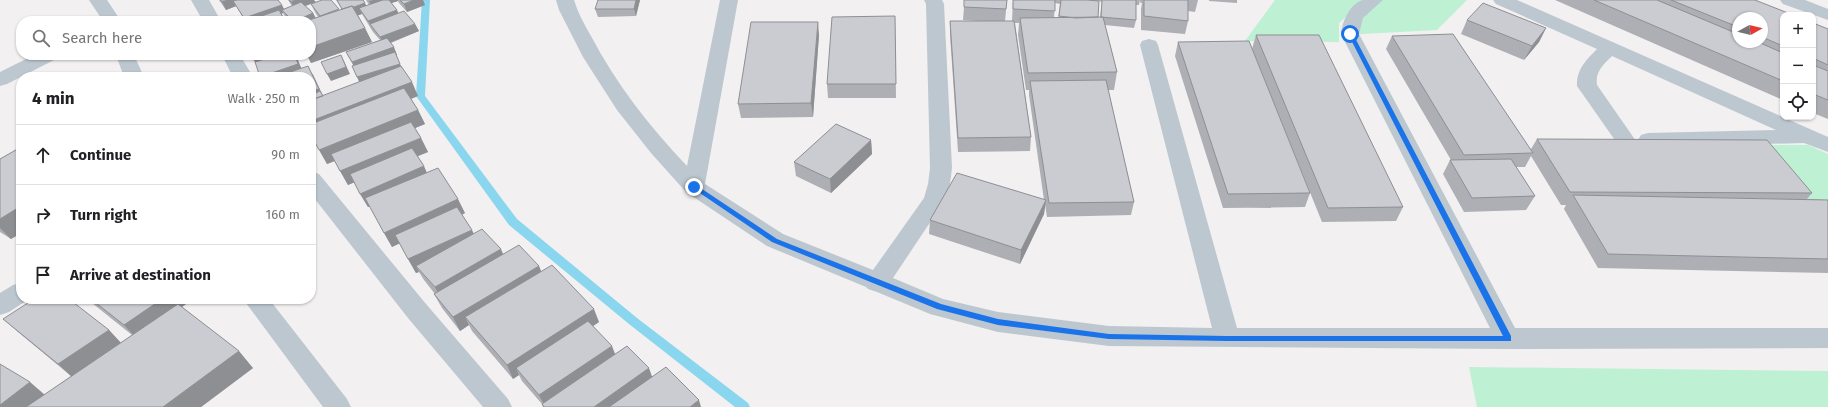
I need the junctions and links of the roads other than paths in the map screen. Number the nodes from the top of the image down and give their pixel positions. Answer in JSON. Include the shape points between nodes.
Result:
{"nodes":[{"id":1,"x":98,"y":0,"type":"edge"},
{"id":2,"x":200,"y":0,"type":"edge"},
{"id":3,"x":565,"y":0,"type":"edge"},
{"id":4,"x":729,"y":0,"type":"edge"},
{"id":5,"x":933,"y":0,"type":"edge"},
{"id":6,"x":1374,"y":0,"type":"edge"},
{"id":7,"x":1502,"y":0,"type":"edge"},
{"id":8,"x":1789,"y":0,"type":"edge"},
{"id":9,"x":1828,"y":15,"type":"edge"},
{"id":10,"x":110,"y":16,"type":"edge"},
{"id":11,"x":209,"y":16,"type":"edge"},
{"id":12,"x":1149,"y":45,"type":"dead end"},
{"id":13,"x":1609,"y":48,"type":"junction"},
{"id":14,"x":38,"y":60,"type":"edge"},
{"id":15,"x":127,"y":60,"type":"edge"},
{"id":16,"x":234,"y":60,"type":"edge"},
{"id":17,"x":132,"y":72,"type":"edge"},
{"id":18,"x":240,"y":72,"type":"edge"},
{"id":19,"x":0,"y":80,"type":"edge"},
{"id":20,"x":1808,"y":136,"type":"junction"},
{"id":21,"x":1603,"y":141,"type":"edge"},
{"id":22,"x":1626,"y":141,"type":"junction"},
{"id":23,"x":1828,"y":145,"type":"edge"},
{"id":24,"x":316,"y":185,"type":"edge"},
{"id":25,"x":694,"y":187,"type":"junction"},
{"id":26,"x":876,"y":283,"type":"junction"},
{"id":27,"x":16,"y":295,"type":"edge"},
{"id":28,"x":258,"y":304,"type":"edge"},
{"id":29,"x":0,"y":305,"type":"edge"},
{"id":30,"x":1227,"y":338,"type":"junction"},
{"id":31,"x":1508,"y":338,"type":"junction"},
{"id":32,"x":1828,"y":338,"type":"edge"},
{"id":33,"x":327,"y":403,"type":"edge"},
{"id":34,"x":499,"y":407,"type":"edge"}],
"edges":[{"from":1,"to":10,"type":"street"},
{"from":2,"to":11,"type":"street"},
{"from":3,"to":25,"type":"street","via":[[592,56],[624,105],[658,148]]},
{"from":4,"to":25,"type":"street"},
{"from":5,"to":26,"type":"street","via":[[940,184],[934,200]]},
{"from":6,"to":31,"type":"street","via":[[1352,18],[1350,34]]},
{"from":7,"to":13,"type":"street"},
{"from":8,"to":9,"type":"street"},
{"from":12,"to":30,"type":"street"},
{"from":13,"to":20,"type":"street"},
{"from":13,"to":22,"type":"street","via":[[1587,72],[1585,78],[1587,86]]},
{"from":14,"to":19,"type":"street"},
{"from":15,"to":17,"type":"street"},
{"from":16,"to":18,"type":"street"},
{"from":20,"to":22,"type":"street"},
{"from":20,"to":23,"type":"street"},
{"from":21,"to":22,"type":"street"},
{"from":24,"to":34,"type":"street","via":[[417,311]]},
{"from":25,"to":26,"type":"street","via":[[774,240]]},
{"from":26,"to":30,"type":"street","via":[[939,307],[998,322],[1109,336]]},
{"from":27,"to":29,"type":"street"},
{"from":28,"to":33,"type":"street"},
{"from":30,"to":31,"type":"street"},
{"from":31,"to":32,"type":"street"}]}
